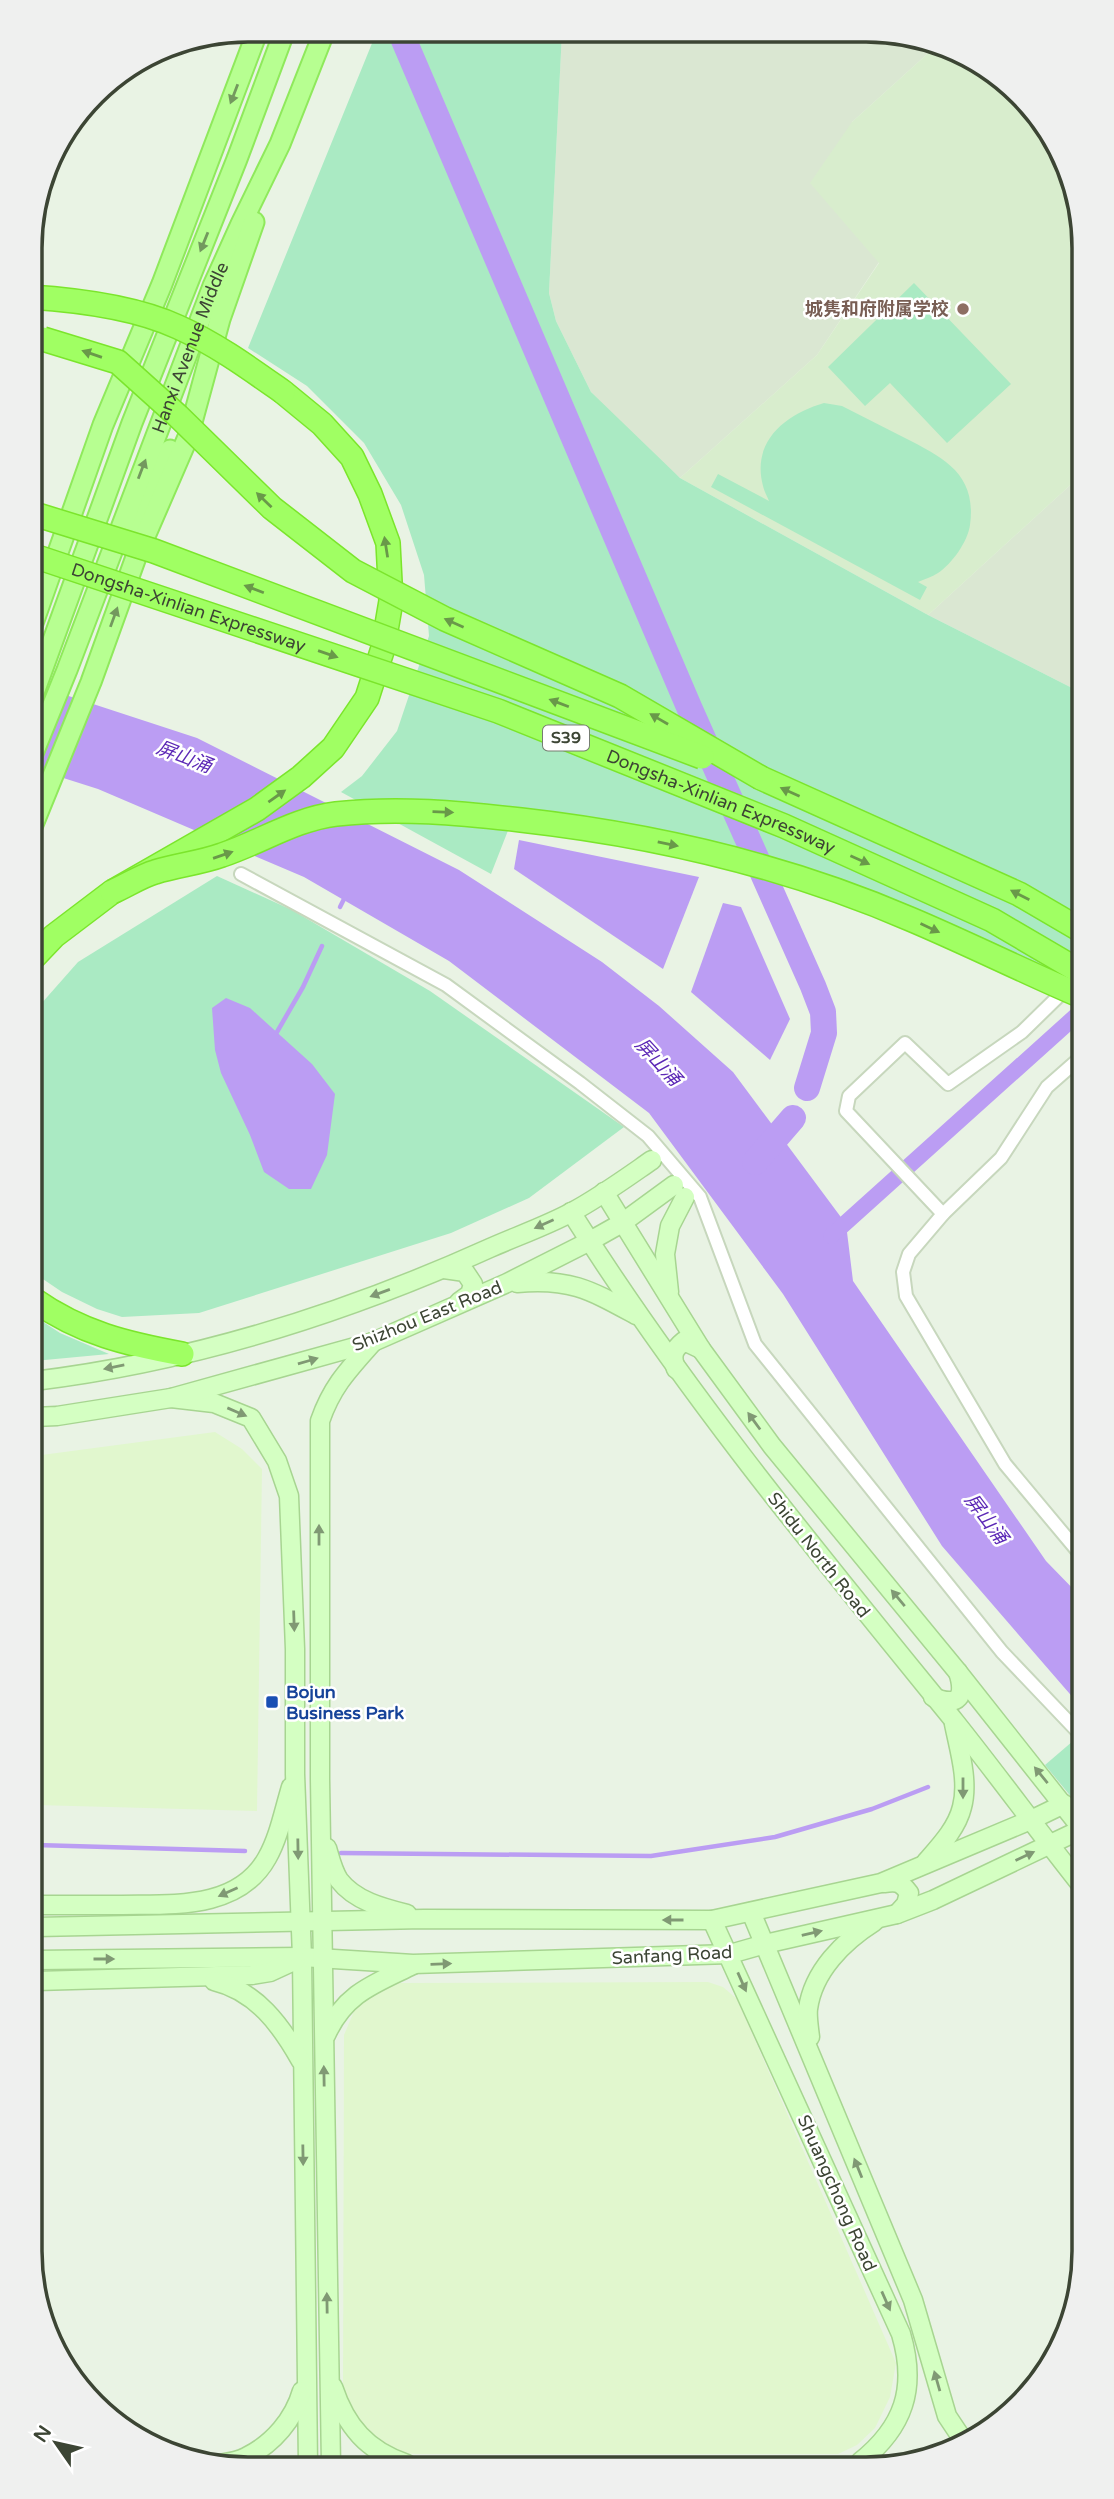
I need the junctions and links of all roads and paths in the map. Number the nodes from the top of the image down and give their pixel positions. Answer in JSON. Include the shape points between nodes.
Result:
{"nodes":[{"id":1,"x":253,"y":42,"type":"edge"},
{"id":2,"x":279,"y":42,"type":"edge"},
{"id":3,"x":321,"y":42,"type":"edge"},
{"id":4,"x":264,"y":87,"type":"junction"},
{"id":5,"x":280,"y":144,"type":"junction"},
{"id":6,"x":162,"y":284,"type":"junction"},
{"id":7,"x":42,"y":298,"type":"edge"},
{"id":8,"x":42,"y":340,"type":"edge"},
{"id":9,"x":201,"y":387,"type":"junction"},
{"id":10,"x":132,"y":423,"type":"junction"},
{"id":11,"x":42,"y":516,"type":"edge"},
{"id":12,"x":42,"y":559,"type":"edge"},
{"id":13,"x":42,"y":598,"type":"edge"},
{"id":14,"x":42,"y":614,"type":"edge"},
{"id":15,"x":67,"y":670,"type":"junction"},
{"id":16,"x":42,"y":672,"type":"edge"},
{"id":17,"x":42,"y":731,"type":"edge"},
{"id":18,"x":761,"y":779,"type":"junction"},
{"id":19,"x":42,"y":805,"type":"edge"},
{"id":20,"x":241,"y":874,"type":"dead end"},
{"id":21,"x":112,"y":892,"type":"junction"},
{"id":22,"x":1072,"y":925,"type":"edge"},
{"id":23,"x":42,"y":949,"type":"edge"},
{"id":24,"x":42,"y":962,"type":"edge"},
{"id":25,"x":1072,"y":969,"type":"edge"},
{"id":26,"x":1072,"y":980,"type":"edge"},
{"id":27,"x":1072,"y":992,"type":"edge"},
{"id":28,"x":1072,"y":1065,"type":"edge"},
{"id":29,"x":652,"y":1160,"type":"dead end"},
{"id":30,"x":604,"y":1192,"type":"junction"},
{"id":31,"x":571,"y":1212,"type":"junction"},
{"id":32,"x":943,"y":1214,"type":"junction"},
{"id":33,"x":622,"y":1223,"type":"junction"},
{"id":34,"x":590,"y":1241,"type":"junction"},
{"id":35,"x":444,"y":1269,"type":"junction"},
{"id":36,"x":507,"y":1283,"type":"junction"},
{"id":37,"x":669,"y":1296,"type":"junction"},
{"id":38,"x":456,"y":1304,"type":"junction"},
{"id":39,"x":42,"y":1306,"type":"edge"},
{"id":40,"x":639,"y":1317,"type":"junction"},
{"id":41,"x":373,"y":1342,"type":"junction"},
{"id":42,"x":701,"y":1349,"type":"junction"},
{"id":43,"x":183,"y":1354,"type":"junction"},
{"id":44,"x":676,"y":1369,"type":"junction"},
{"id":45,"x":42,"y":1380,"type":"edge"},
{"id":46,"x":171,"y":1398,"type":"junction"},
{"id":47,"x":42,"y":1417,"type":"edge"},
{"id":48,"x":319,"y":1488,"type":"junction"},
{"id":49,"x":289,"y":1496,"type":"junction"},
{"id":50,"x":1072,"y":1544,"type":"edge"},
{"id":51,"x":957,"y":1671,"type":"junction"},
{"id":52,"x":933,"y":1697,"type":"junction"},
{"id":53,"x":954,"y":1720,"type":"junction"},
{"id":54,"x":1072,"y":1726,"type":"edge"},
{"id":55,"x":296,"y":1779,"type":"junction"},
{"id":56,"x":320,"y":1779,"type":"junction"},
{"id":57,"x":1064,"y":1804,"type":"junction"},
{"id":58,"x":1072,"y":1815,"type":"edge"},
{"id":59,"x":1033,"y":1819,"type":"junction"},
{"id":60,"x":322,"y":1832,"type":"junction"},
{"id":61,"x":1072,"y":1834,"type":"edge"},
{"id":62,"x":1049,"y":1845,"type":"junction"},
{"id":63,"x":923,"y":1865,"type":"junction"},
{"id":64,"x":1072,"y":1874,"type":"edge"},
{"id":65,"x":881,"y":1883,"type":"junction"},
{"id":66,"x":42,"y":1905,"type":"edge"},
{"id":67,"x":751,"y":1912,"type":"junction"},
{"id":68,"x":889,"y":1916,"type":"junction"},
{"id":69,"x":424,"y":1919,"type":"junction"},
{"id":70,"x":712,"y":1920,"type":"junction"},
{"id":71,"x":322,"y":1922,"type":"junction"},
{"id":72,"x":300,"y":1923,"type":"junction"},
{"id":73,"x":42,"y":1927,"type":"edge"},
{"id":74,"x":765,"y":1944,"type":"junction"},
{"id":75,"x":730,"y":1954,"type":"junction"},
{"id":76,"x":302,"y":1958,"type":"junction"},
{"id":77,"x":324,"y":1958,"type":"junction"},
{"id":78,"x":42,"y":1959,"type":"edge"},
{"id":79,"x":413,"y":1964,"type":"junction"},
{"id":80,"x":200,"y":1978,"type":"junction"},
{"id":81,"x":42,"y":1981,"type":"edge"},
{"id":82,"x":324,"y":2041,"type":"junction"},
{"id":83,"x":811,"y":2054,"type":"junction"},
{"id":84,"x":302,"y":2062,"type":"junction"},
{"id":85,"x":328,"y":2372,"type":"junction"},
{"id":86,"x":306,"y":2374,"type":"junction"},
{"id":87,"x":959,"y":2434,"type":"edge"},
{"id":88,"x":246,"y":2457,"type":"edge"},
{"id":89,"x":308,"y":2457,"type":"edge"},
{"id":90,"x":331,"y":2457,"type":"edge"},
{"id":91,"x":389,"y":2457,"type":"edge"},
{"id":92,"x":866,"y":2457,"type":"edge"}],
"edges":[{"from":1,"to":6,"type":"main road","one_way":true},
{"from":2,"to":4,"type":"main road"},
{"from":3,"to":5,"type":"main road","name":"Hanxi Avenue Middle"},
{"from":4,"to":6,"type":"main road"},
{"from":4,"to":10,"type":"main road","name":"Hanxi Avenue Middle","one_way":true},
{"from":5,"to":9,"type":"main road"},
{"from":15,"to":5,"type":"main road","name":"Hanxi Avenue Middle","one_way":true,"via":[[213,286]]},
{"from":6,"to":13,"type":"main road","via":[[103,425]]},
{"from":21,"to":7,"type":"highway","one_way":true,"bridge":true,"via":[[257,809],[332,748],[367,698],[383,648],[391,601],[387,543],[352,457],[283,392],[224,351],[176,326],[116,309]]},
{"from":18,"to":8,"type":"highway","one_way":true,"bridge":true,"via":[[620,696],[445,619],[353,571],[271,508],[118,362]]},
{"from":9,"to":15,"type":"main road"},
{"from":19,"to":9,"type":"main road","one_way":true,"via":[[136,557],[188,437]]},
{"from":10,"to":14,"type":"main road"},
{"from":10,"to":16,"type":"main road","name":"Hanxi Avenue Middle"},
{"from":18,"to":11,"type":"highway","name":"Dongsha-Xinlian Expressway","number":"S39","one_way":true,"bridge":true,"via":[[154,551]]},
{"from":12,"to":25,"type":"highway","name":"Dongsha-Xinlian Expressway","number":"S39","one_way":true,"bridge":true,"via":[[498,711],[796,831],[992,920]]},
{"from":15,"to":17,"type":"main road"},
{"from":22,"to":18,"type":"highway","name":"Dongsha-Xinlian Expressway","number":"S39","one_way":true,"via":[[1019,894]]},
{"from":20,"to":54,"type":"street","via":[[446,985],[648,1136],[700,1197],[755,1344],[1002,1652]]},
{"from":21,"to":23,"type":"highway"},
{"from":21,"to":24,"type":"highway"},
{"from":21,"to":27,"type":"highway","one_way":true,"bridge":true,"via":[[155,872],[221,856],[294,824],[335,815],[477,814],[652,840],[777,871],[909,919]]},
{"from":26,"to":32,"type":"street","via":[[1022,1031],[948,1084],[905,1043],[849,1096],[846,1111]]},
{"from":28,"to":32,"type":"street","via":[[1047,1087],[1002,1158]]},
{"from":29,"to":30,"type":"main road"},
{"from":30,"to":31,"type":"main road"},
{"from":30,"to":33,"type":"main road","name":"Shidu North Road"},
{"from":31,"to":34,"type":"main road","name":"Shidu North Road"},
{"from":31,"to":35,"type":"main road","one_way":true},
{"from":32,"to":50,"type":"street","via":[[909,1254],[903,1272],[906,1296],[1005,1464]]},
{"from":33,"to":34,"type":"main road","name":"Shizhou East Road"},
{"from":33,"to":37,"type":"main road","name":"Shidu North Road"},
{"from":33,"to":37,"type":"main road","name":"Shizhou East Road","via":[[680,1191],[665,1254]]},
{"from":34,"to":36,"type":"main road","name":"Shizhou East Road"},
{"from":34,"to":40,"type":"main road","name":"Shidu North Road"},
{"from":35,"to":38,"type":"main road","via":[[465,1272],[473,1284],[470,1294]]},
{"from":35,"to":43,"type":"main road","one_way":true,"via":[[273,1329]]},
{"from":36,"to":38,"type":"main road","name":"Shizhou East Road"},
{"from":36,"to":40,"type":"main road","via":[[547,1280],[569,1284]]},
{"from":37,"to":42,"type":"main road","name":"Shidu North Road"},
{"from":38,"to":41,"type":"main road","name":"Shizhou East Road"},
{"from":39,"to":43,"type":"highway","via":[[122,1342]]},
{"from":40,"to":44,"type":"main road","name":"Shidu North Road"},
{"from":46,"to":41,"type":"main road","name":"Shizhou East Road","one_way":true},
{"from":41,"to":48,"type":"main road","via":[[328,1398],[320,1421]]},
{"from":42,"to":44,"type":"main road","via":[[684,1341],[674,1349]]},
{"from":51,"to":42,"type":"main road","name":"Shidu North Road","one_way":true,"via":[[772,1446]]},
{"from":43,"to":45,"type":"main road","one_way":true},
{"from":44,"to":52,"type":"main road","name":"Shidu North Road"},
{"from":46,"to":47,"type":"main road","name":"Shizhou East Road"},
{"from":46,"to":49,"type":"main road","one_way":true,"via":[[214,1403],[251,1418],[277,1461]]},
{"from":48,"to":49,"type":"main road","via":[[313,1481],[301,1482]]},
{"from":56,"to":48,"type":"main road","one_way":true},
{"from":49,"to":55,"type":"main road","one_way":true},
{"from":51,"to":52,"type":"main road","via":[[961,1695],[948,1703]]},
{"from":57,"to":51,"type":"main road","name":"Shidu North Road","one_way":true},
{"from":52,"to":53,"type":"main road","name":"Shidu North Road"},
{"from":53,"to":59,"type":"main road","name":"Shidu North Road"},
{"from":53,"to":63,"type":"main road","one_way":true,"via":[[962,1765],[962,1806],[952,1829]]},
{"from":55,"to":56,"type":"main road","via":[[307,1793],[313,1792]]},
{"from":55,"to":66,"type":"main road","one_way":true,"via":[[267,1858],[242,1885],[222,1895],[190,1904]]},
{"from":55,"to":72,"type":"main road","one_way":true},
{"from":56,"to":60,"type":"main road"},
{"from":57,"to":58,"type":"main road","name":"Shidu North Road"},
{"from":57,"to":59,"type":"main road","name":"Sanfang Road"},
{"from":59,"to":62,"type":"main road","name":"Shidu North Road"},
{"from":59,"to":63,"type":"main road","name":"Sanfang Road"},
{"from":60,"to":69,"type":"main road","via":[[337,1878],[347,1889],[372,1904]]},
{"from":60,"to":71,"type":"main road"},
{"from":61,"to":62,"type":"main road","name":"Sanfang Road"},
{"from":62,"to":64,"type":"main road","name":"Shidu North Road"},
{"from":68,"to":62,"type":"main road","name":"Sanfang Road","one_way":true},
{"from":63,"to":65,"type":"main road","name":"Sanfang Road"},
{"from":65,"to":67,"type":"main road","name":"Sanfang Road"},
{"from":65,"to":68,"type":"main road","via":[[896,1881],[909,1893],[906,1903]]},
{"from":67,"to":70,"type":"main road","name":"Sanfang Road"},
{"from":67,"to":74,"type":"main road","name":"Shuangchong Road"},
{"from":74,"to":68,"type":"main road","name":"Sanfang Road","one_way":true},
{"from":68,"to":83,"type":"main road","via":[[839,1949],[824,1969],[808,2009]]},
{"from":70,"to":69,"type":"main road","name":"Sanfang Road","one_way":true},
{"from":69,"to":71,"type":"main road","name":"Sanfang Road"},
{"from":70,"to":75,"type":"main road","name":"Shuangchong Road"},
{"from":71,"to":72,"type":"main road","name":"Sanfang Road"},
{"from":71,"to":77,"type":"main road"},
{"from":72,"to":73,"type":"main road"},
{"from":72,"to":76,"type":"main road"},
{"from":74,"to":75,"type":"main road","name":"Sanfang Road"},
{"from":74,"to":83,"type":"main road","name":"Shuangchong Road"},
{"from":79,"to":75,"type":"main road","name":"Sanfang Road","one_way":true},
{"from":75,"to":92,"type":"main road","name":"Shuangchong Road","one_way":true,"via":[[906,2350],[909,2379],[898,2419]]},
{"from":76,"to":77,"type":"main road","name":"Sanfang Road"},
{"from":78,"to":76,"type":"main road","one_way":true},
{"from":76,"to":80,"type":"main road","via":[[261,1974]]},
{"from":76,"to":84,"type":"main road"},
{"from":77,"to":79,"type":"main road","name":"Sanfang Road"},
{"from":77,"to":82,"type":"main road"},
{"from":79,"to":82,"type":"main road","via":[[358,1993],[334,2017]]},
{"from":80,"to":81,"type":"main road"},
{"from":80,"to":84,"type":"main road","via":[[228,1985],[255,2000]]},
{"from":85,"to":82,"type":"main road","one_way":true},
{"from":87,"to":83,"type":"main road","name":"Shuangchong Road","one_way":true,"via":[[947,2416],[913,2300]]},
{"from":84,"to":86,"type":"main road","one_way":true},
{"from":85,"to":90,"type":"main road"},
{"from":85,"to":91,"type":"main road","via":[[338,2401],[362,2440]]},
{"from":86,"to":88,"type":"main road","via":[[298,2404],[276,2436]]},
{"from":86,"to":89,"type":"main road"}]}
